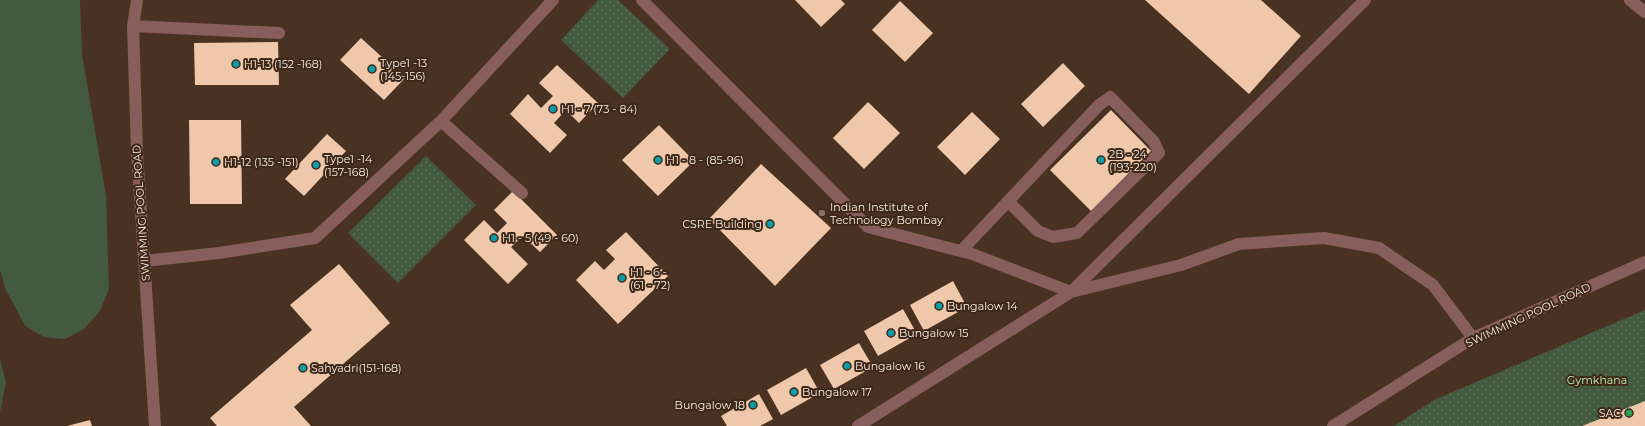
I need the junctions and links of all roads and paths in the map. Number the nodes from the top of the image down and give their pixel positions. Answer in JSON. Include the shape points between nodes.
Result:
{"nodes":[{"id":1,"x":137,"y":0,"type":"edge"},
{"id":2,"x":553,"y":0,"type":"edge"},
{"id":3,"x":642,"y":0,"type":"edge"},
{"id":4,"x":1364,"y":0,"type":"edge"},
{"id":5,"x":1630,"y":0,"type":"edge"},
{"id":6,"x":1645,"y":12,"type":"edge"},
{"id":7,"x":133,"y":26,"type":"junction"},
{"id":8,"x":279,"y":34,"type":"dead end"},
{"id":9,"x":441,"y":121,"type":"junction"},
{"id":10,"x":522,"y":193,"type":"dead end"},
{"id":11,"x":1008,"y":201,"type":"junction"},
{"id":12,"x":961,"y":251,"type":"junction"},
{"id":13,"x":144,"y":261,"type":"junction"},
{"id":14,"x":1645,"y":262,"type":"edge"},
{"id":15,"x":1071,"y":292,"type":"junction"},
{"id":16,"x":1473,"y":338,"type":"junction"},
{"id":17,"x":155,"y":426,"type":"edge"},
{"id":18,"x":858,"y":426,"type":"edge"},
{"id":19,"x":1333,"y":426,"type":"edge"}],
"edges":[{"from":1,"to":7,"type":"lane","name":"SWIMMING POOL ROAD"},
{"from":2,"to":9,"type":"lane"},
{"from":3,"to":12,"type":"lane","via":[[868,227]]},
{"from":4,"to":15,"type":"lane"},
{"from":5,"to":6,"type":"lane"},
{"from":7,"to":8,"type":"lane"},
{"from":7,"to":13,"type":"lane","name":"SWIMMING POOL ROAD"},
{"from":9,"to":10,"type":"lane"},
{"from":9,"to":13,"type":"lane","via":[[315,238],[219,254]]},
{"from":11,"to":11,"type":"lane","via":[[1099,105],[1110,98],[1154,142],[1159,153],[1077,233],[1053,237],[1038,231]]},
{"from":11,"to":12,"type":"lane"},
{"from":12,"to":15,"type":"lane"},
{"from":13,"to":17,"type":"lane","name":"SWIMMING POOL ROAD"},
{"from":14,"to":16,"type":"lane","name":"SWIMMING POOL ROAD"},
{"from":15,"to":16,"type":"lane","via":[[1181,265],[1239,244],[1324,238],[1379,248],[1433,285]]},
{"from":15,"to":18,"type":"lane"},
{"from":16,"to":19,"type":"lane","name":"SWIMMING POOL ROAD"}]}
